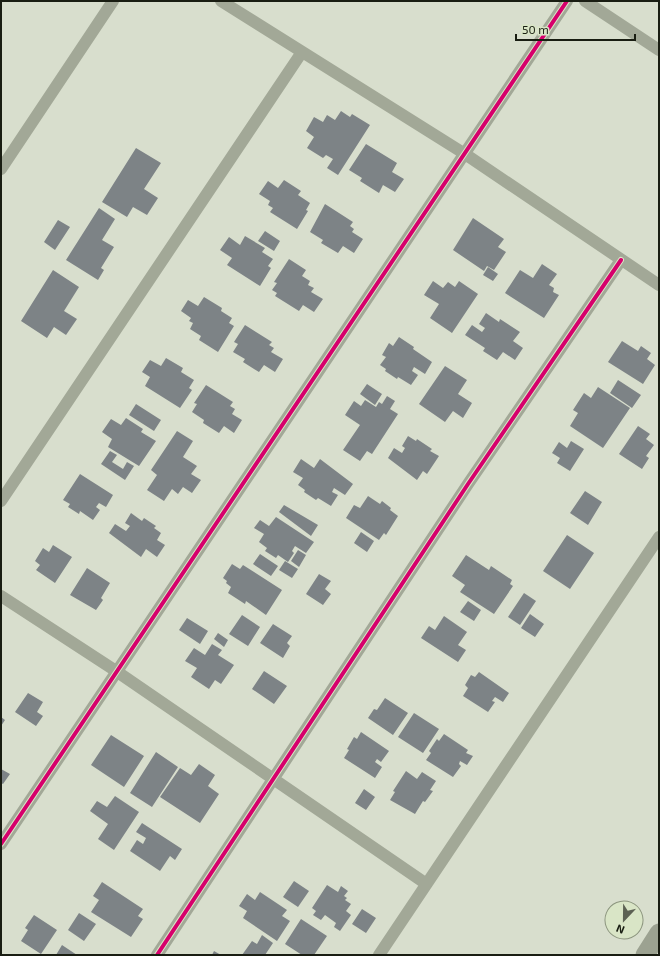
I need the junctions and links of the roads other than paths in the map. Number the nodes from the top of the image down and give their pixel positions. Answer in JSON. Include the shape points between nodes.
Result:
{"nodes":[{"id":1,"x":113,"y":1,"type":"edge"},
{"id":2,"x":221,"y":1,"type":"edge"},
{"id":3,"x":567,"y":1,"type":"edge"},
{"id":4,"x":585,"y":1,"type":"edge"},
{"id":5,"x":659,"y":50,"type":"edge"},
{"id":6,"x":302,"y":52,"type":"junction"},
{"id":7,"x":465,"y":154,"type":"junction"},
{"id":8,"x":1,"y":169,"type":"edge"},
{"id":9,"x":621,"y":260,"type":"junction"},
{"id":10,"x":659,"y":285,"type":"edge"},
{"id":11,"x":1,"y":501,"type":"edge"},
{"id":12,"x":659,"y":537,"type":"edge"},
{"id":13,"x":1,"y":596,"type":"edge"},
{"id":14,"x":116,"y":671,"type":"junction"},
{"id":15,"x":274,"y":778,"type":"junction"},
{"id":16,"x":1,"y":844,"type":"edge"},
{"id":17,"x":425,"y":883,"type":"junction"},
{"id":18,"x":659,"y":933,"type":"edge"},
{"id":19,"x":157,"y":955,"type":"edge"},
{"id":20,"x":379,"y":955,"type":"edge"},
{"id":21,"x":645,"y":955,"type":"edge"}],
"edges":[{"from":1,"to":8,"type":"street"},
{"from":2,"to":6,"type":"street"},
{"from":3,"to":7,"type":"street"},
{"from":4,"to":5,"type":"street"},
{"from":6,"to":7,"type":"street"},
{"from":6,"to":11,"type":"street"},
{"from":7,"to":9,"type":"street"},
{"from":7,"to":14,"type":"street"},
{"from":9,"to":10,"type":"street"},
{"from":9,"to":15,"type":"street","via":[[468,484]]},
{"from":12,"to":17,"type":"street"},
{"from":13,"to":14,"type":"street"},
{"from":14,"to":15,"type":"street"},
{"from":14,"to":16,"type":"street"},
{"from":15,"to":17,"type":"street"},
{"from":15,"to":19,"type":"street"},
{"from":17,"to":20,"type":"street"},
{"from":18,"to":21,"type":"main road"}]}
